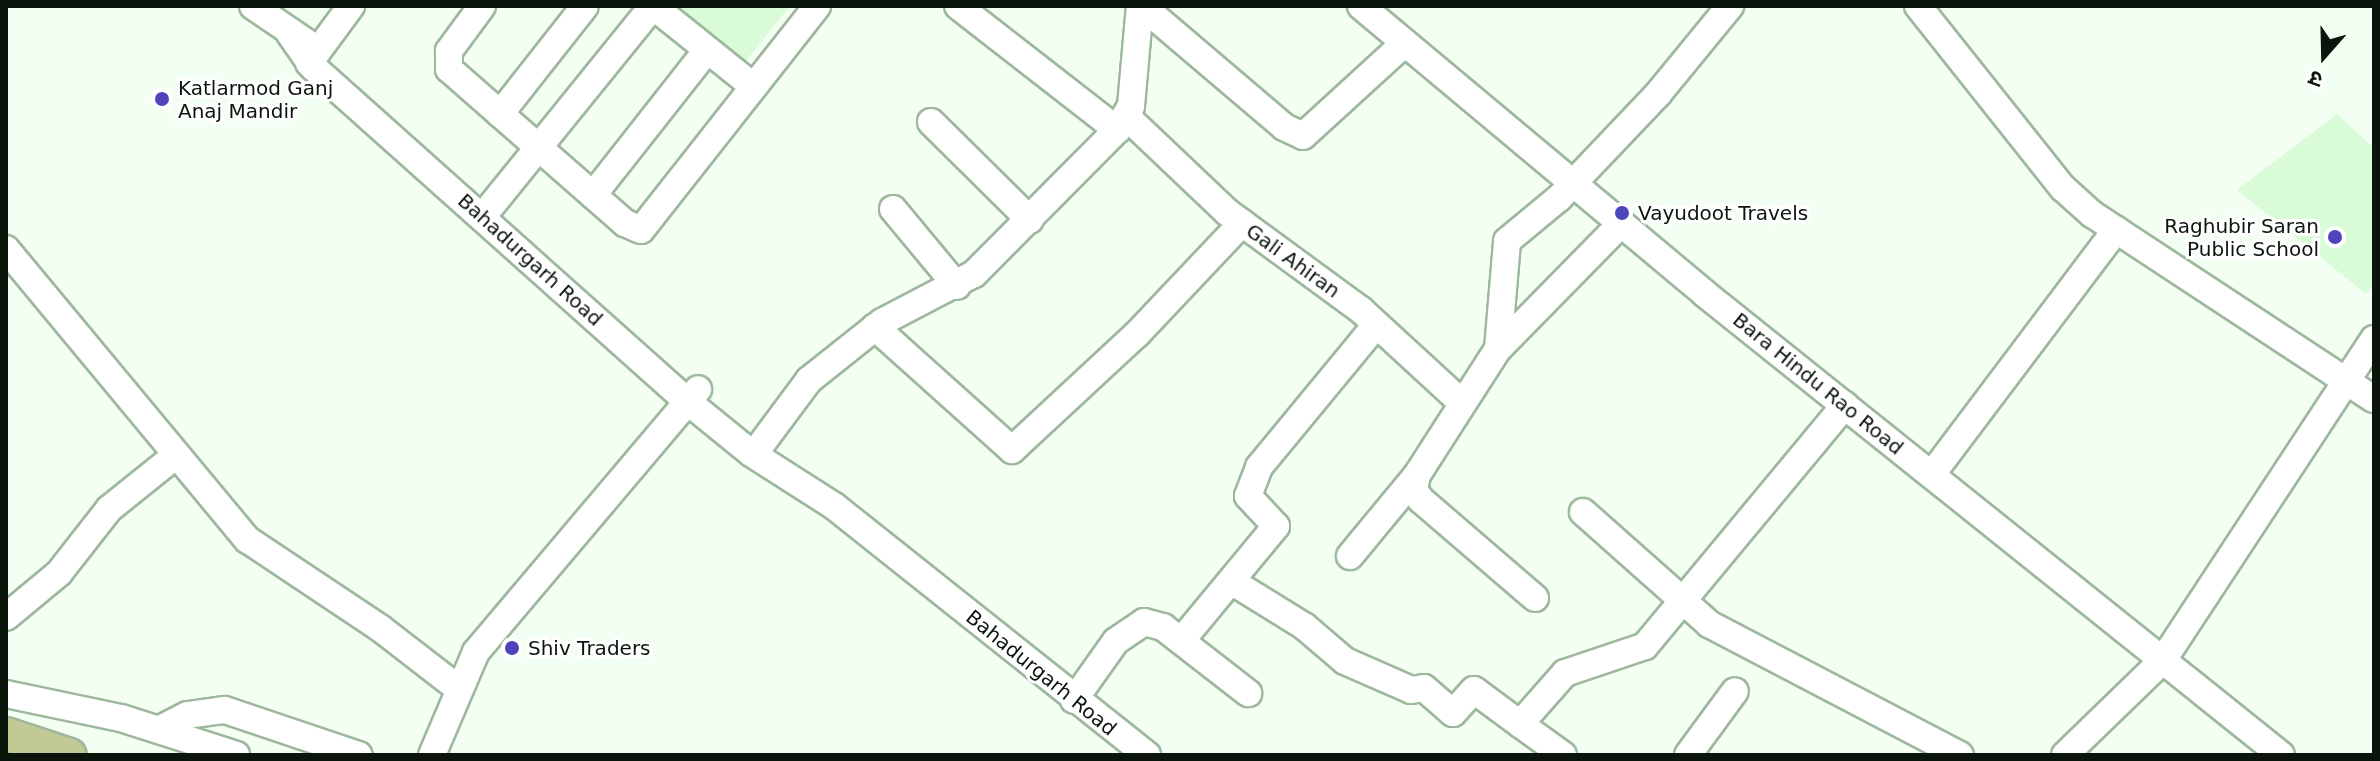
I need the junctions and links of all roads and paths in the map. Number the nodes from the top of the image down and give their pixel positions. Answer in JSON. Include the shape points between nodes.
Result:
{"nodes":[{"id":1,"x":253,"y":6,"type":"edge"},
{"id":2,"x":330,"y":6,"type":"edge"},
{"id":3,"x":351,"y":6,"type":"edge"},
{"id":4,"x":482,"y":6,"type":"edge"},
{"id":5,"x":585,"y":6,"type":"edge"},
{"id":6,"x":817,"y":6,"type":"edge"},
{"id":7,"x":958,"y":6,"type":"edge"},
{"id":8,"x":1141,"y":6,"type":"edge"},
{"id":9,"x":1361,"y":6,"type":"edge"},
{"id":10,"x":1730,"y":6,"type":"edge"},
{"id":11,"x":1918,"y":6,"type":"edge"},
{"id":12,"x":655,"y":7,"type":"edge"},
{"id":13,"x":1405,"y":43,"type":"junction"},
{"id":14,"x":304,"y":47,"type":"junction"},
{"id":15,"x":707,"y":50,"type":"junction"},
{"id":16,"x":754,"y":87,"type":"junction"},
{"id":17,"x":500,"y":114,"type":"junction"},
{"id":18,"x":931,"y":122,"type":"dead end"},
{"id":19,"x":1123,"y":124,"type":"junction"},
{"id":20,"x":536,"y":146,"type":"junction"},
{"id":21,"x":1573,"y":183,"type":"junction"},
{"id":22,"x":593,"y":195,"type":"junction"},
{"id":23,"x":491,"y":206,"type":"junction"},
{"id":24,"x":893,"y":209,"type":"dead end"},
{"id":25,"x":1030,"y":220,"type":"junction"},
{"id":26,"x":1242,"y":223,"type":"junction"},
{"id":27,"x":1621,"y":224,"type":"junction"},
{"id":28,"x":2116,"y":230,"type":"junction"},
{"id":29,"x":6,"y":249,"type":"edge"},
{"id":30,"x":957,"y":286,"type":"junction"},
{"id":31,"x":1376,"y":325,"type":"junction"},
{"id":32,"x":875,"y":327,"type":"junction"},
{"id":33,"x":2374,"y":339,"type":"edge"},
{"id":34,"x":1498,"y":349,"type":"junction"},
{"id":35,"x":2346,"y":378,"type":"junction"},
{"id":36,"x":693,"y":394,"type":"junction"},
{"id":37,"x":2374,"y":399,"type":"edge"},
{"id":38,"x":1461,"y":402,"type":"junction"},
{"id":39,"x":1845,"y":405,"type":"junction"},
{"id":40,"x":758,"y":448,"type":"junction"},
{"id":41,"x":175,"y":456,"type":"junction"},
{"id":42,"x":1932,"y":474,"type":"junction"},
{"id":43,"x":1417,"y":475,"type":"junction"},
{"id":44,"x":1583,"y":512,"type":"dead end"},
{"id":45,"x":1350,"y":556,"type":"dead end"},
{"id":46,"x":1231,"y":581,"type":"junction"},
{"id":47,"x":1535,"y":598,"type":"dead end"},
{"id":48,"x":1681,"y":602,"type":"junction"},
{"id":49,"x":6,"y":617,"type":"edge"},
{"id":50,"x":1181,"y":641,"type":"junction"},
{"id":51,"x":2163,"y":660,"type":"junction"},
{"id":52,"x":459,"y":689,"type":"junction"},
{"id":53,"x":1735,"y":691,"type":"dead end"},
{"id":54,"x":1248,"y":693,"type":"dead end"},
{"id":55,"x":6,"y":694,"type":"edge"},
{"id":56,"x":1074,"y":700,"type":"junction"},
{"id":57,"x":1520,"y":724,"type":"junction"},
{"id":58,"x":160,"y":729,"type":"junction"},
{"id":59,"x":6,"y":734,"type":"edge"},
{"id":60,"x":6,"y":750,"type":"edge"},
{"id":61,"x":23,"y":755,"type":"edge"},
{"id":62,"x":70,"y":755,"type":"edge"},
{"id":63,"x":236,"y":755,"type":"edge"},
{"id":64,"x":359,"y":755,"type":"edge"},
{"id":65,"x":432,"y":755,"type":"edge"},
{"id":66,"x":1147,"y":755,"type":"edge"},
{"id":67,"x":1563,"y":755,"type":"edge"},
{"id":68,"x":1688,"y":755,"type":"edge"},
{"id":69,"x":1960,"y":755,"type":"edge"},
{"id":70,"x":2065,"y":755,"type":"edge"},
{"id":71,"x":2281,"y":755,"type":"edge"}],
"edges":[{"from":1,"to":14,"type":"street","name":"Bahadurgarh Road"},
{"from":2,"to":14,"type":"street"},
{"from":3,"to":14,"type":"street"},
{"from":4,"to":17,"type":"street","via":[[449,51],[447,64]]},
{"from":5,"to":17,"type":"street"},
{"from":6,"to":16,"type":"street"},
{"from":7,"to":19,"type":"street","name":"Gali Ahiran"},
{"from":8,"to":13,"type":"street","via":[[1284,127],[1303,136]]},
{"from":8,"to":19,"type":"street"},
{"from":9,"to":13,"type":"street","name":"Bara Hindu Rao Road"},
{"from":10,"to":21,"type":"street","via":[[1658,94]]},
{"from":11,"to":28,"type":"street","via":[[2063,188]]},
{"from":12,"to":15,"type":"street"},
{"from":12,"to":20,"type":"street"},
{"from":13,"to":21,"type":"street","name":"Bara Hindu Rao Road"},
{"from":14,"to":23,"type":"street","name":"Bahadurgarh Road"},
{"from":14,"to":36,"type":"street","name":"Bahadurgarh Road"},
{"from":15,"to":16,"type":"street"},
{"from":15,"to":22,"type":"street"},
{"from":16,"to":22,"type":"street","via":[[646,227],[631,227]]},
{"from":17,"to":20,"type":"street"},
{"from":18,"to":25,"type":"street"},
{"from":19,"to":25,"type":"street"},
{"from":19,"to":26,"type":"street","name":"Gali Ahiran"},
{"from":20,"to":22,"type":"street"},
{"from":20,"to":23,"type":"street"},
{"from":21,"to":27,"type":"street","name":"Bara Hindu Rao Road"},
{"from":21,"to":34,"type":"street","via":[[1507,241]]},
{"from":23,"to":36,"type":"street","name":"Bahadurgarh Road"},
{"from":24,"to":30,"type":"street"},
{"from":25,"to":30,"type":"street"},
{"from":26,"to":31,"type":"street","name":"Gali Ahiran"},
{"from":26,"to":32,"type":"street","via":[[1137,334],[1012,450]]},
{"from":27,"to":34,"type":"street"},
{"from":27,"to":39,"type":"street","name":"Bara Hindu Rao Road"},
{"from":28,"to":35,"type":"street"},
{"from":28,"to":42,"type":"street"},
{"from":29,"to":41,"type":"street"},
{"from":30,"to":32,"type":"street"},
{"from":31,"to":38,"type":"street","name":"Gali Ahiran"},
{"from":31,"to":46,"type":"street","via":[[1259,467],[1248,496],[1276,526]]},
{"from":32,"to":40,"type":"street","via":[[809,380]]},
{"from":33,"to":35,"type":"street"},
{"from":34,"to":38,"type":"street"},
{"from":35,"to":37,"type":"street"},
{"from":35,"to":51,"type":"street"},
{"from":36,"to":40,"type":"street","name":"Bahadurgarh Road"},
{"from":36,"to":52,"type":"street","via":[[476,652]]},
{"from":38,"to":43,"type":"street"},
{"from":39,"to":42,"type":"street","name":"Bara Hindu Rao Road"},
{"from":39,"to":48,"type":"street"},
{"from":40,"to":56,"type":"street","name":"Bahadurgarh Road"},
{"from":41,"to":49,"type":"street","via":[[109,509],[59,573]]},
{"from":41,"to":52,"type":"street","via":[[269,558],[380,628]]},
{"from":42,"to":51,"type":"street","name":"Bara Hindu Rao Road"},
{"from":43,"to":45,"type":"street"},
{"from":43,"to":47,"type":"street","via":[[1414,490],[1421,500]]},
{"from":44,"to":48,"type":"street"},
{"from":46,"to":50,"type":"street"},
{"from":46,"to":57,"type":"street","via":[[1304,626],[1345,661],[1411,690],[1424,688],[1453,713],[1474,690]]},
{"from":48,"to":57,"type":"street","via":[[1645,646],[1565,673]]},
{"from":48,"to":69,"type":"street","via":[[1732,639]]},
{"from":50,"to":54,"type":"street"},
{"from":50,"to":56,"type":"street","via":[[1154,623],[1135,624],[1116,641]]},
{"from":51,"to":70,"type":"street"},
{"from":51,"to":71,"type":"street","name":"Bara Hindu Rao Road"},
{"from":52,"to":65,"type":"street"},
{"from":53,"to":68,"type":"street"},
{"from":55,"to":58,"type":"street"},
{"from":56,"to":66,"type":"street","name":"Bahadurgarh Road"},
{"from":57,"to":67,"type":"street"},
{"from":58,"to":63,"type":"street"},
{"from":58,"to":64,"type":"street","via":[[188,715],[225,710]]},
{"from":59,"to":62,"type":"main road"},
{"from":60,"to":61,"type":"main road"}]}
